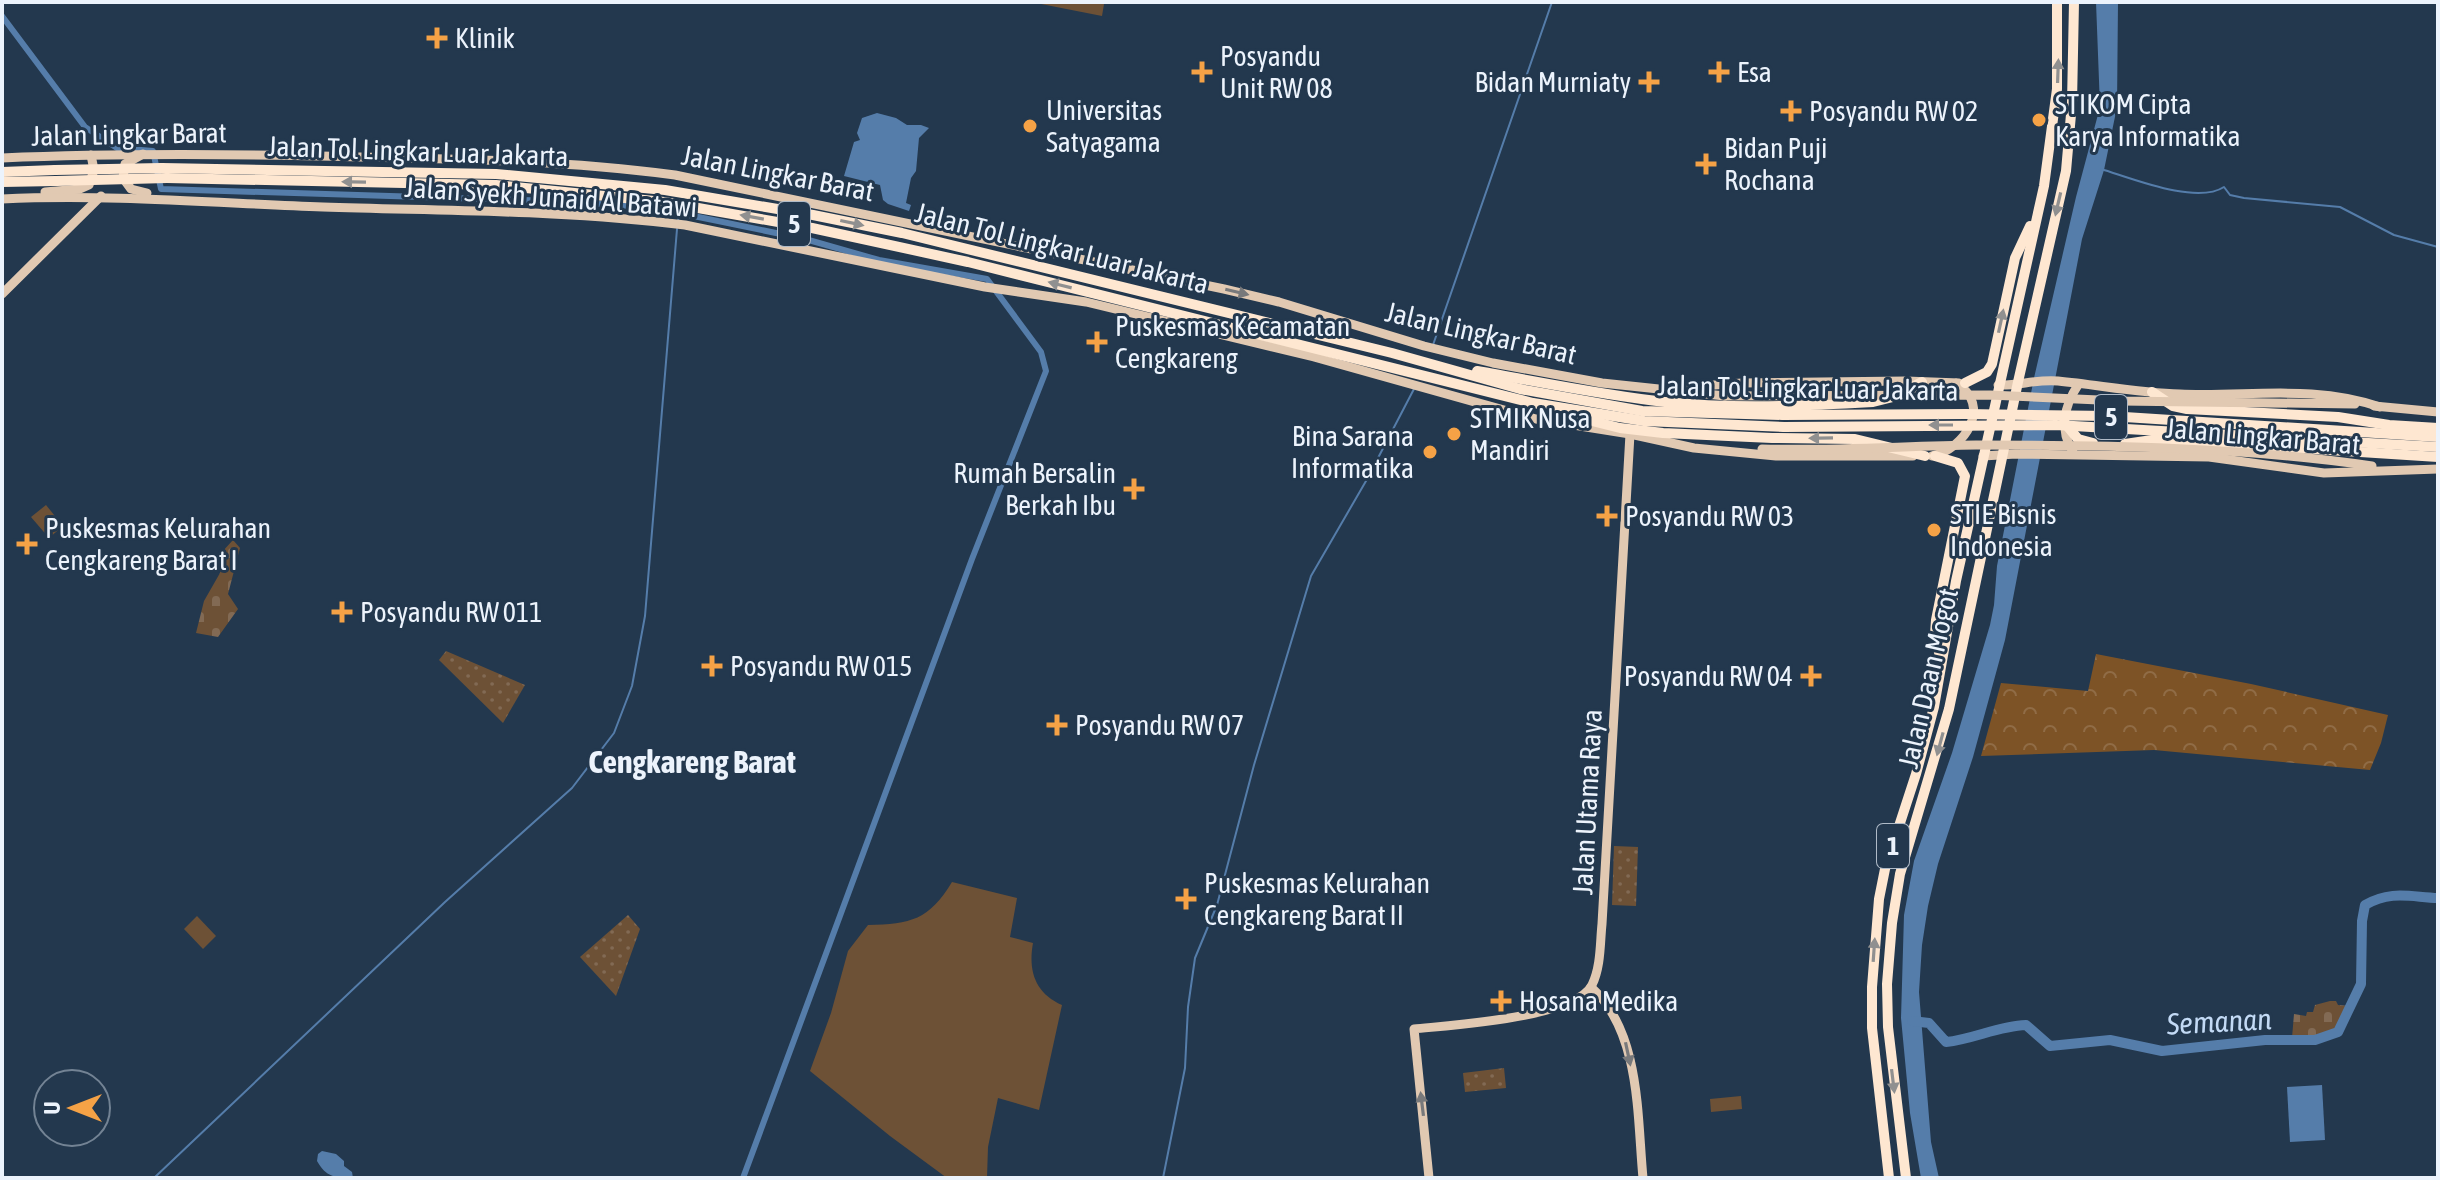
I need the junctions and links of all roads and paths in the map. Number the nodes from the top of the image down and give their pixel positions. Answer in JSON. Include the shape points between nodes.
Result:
{"nodes":[{"id":1,"x":2057,"y":2,"type":"edge"},
{"id":2,"x":2074,"y":2,"type":"edge"},
{"id":3,"x":146,"y":153,"type":"junction"},
{"id":4,"x":70,"y":155,"type":"junction"},
{"id":5,"x":91,"y":155,"type":"junction"},
{"id":6,"x":2,"y":158,"type":"edge"},
{"id":7,"x":2,"y":172,"type":"edge"},
{"id":8,"x":164,"y":173,"type":"junction"},
{"id":9,"x":2,"y":182,"type":"edge"},
{"id":10,"x":70,"y":190,"type":"junction"},
{"id":11,"x":101,"y":196,"type":"junction"},
{"id":12,"x":2,"y":198,"type":"edge"},
{"id":13,"x":225,"y":203,"type":"junction"},
{"id":14,"x":2040,"y":203,"type":"junction"},
{"id":15,"x":2013,"y":268,"type":"junction"},
{"id":16,"x":2021,"y":286,"type":"junction"},
{"id":17,"x":2,"y":294,"type":"edge"},
{"id":18,"x":1465,"y":374,"type":"junction"},
{"id":19,"x":1408,"y":377,"type":"junction"},
{"id":20,"x":1922,"y":382,"type":"junction"},
{"id":21,"x":2018,"y":382,"type":"junction"},
{"id":22,"x":1961,"y":383,"type":"junction"},
{"id":23,"x":1433,"y":384,"type":"junction"},
{"id":24,"x":1999,"y":385,"type":"junction"},
{"id":25,"x":2078,"y":385,"type":"junction"},
{"id":26,"x":1671,"y":389,"type":"junction"},
{"id":27,"x":2152,"y":392,"type":"junction"},
{"id":28,"x":1533,"y":403,"type":"junction"},
{"id":29,"x":2380,"y":407,"type":"junction"},
{"id":30,"x":2433,"y":414,"type":"edge"},
{"id":31,"x":2064,"y":422,"type":"junction"},
{"id":32,"x":2438,"y":428,"type":"edge"},
{"id":33,"x":1630,"y":434,"type":"junction"},
{"id":34,"x":2438,"y":437,"type":"edge"},
{"id":35,"x":1660,"y":441,"type":"junction"},
{"id":36,"x":2148,"y":441,"type":"junction"},
{"id":37,"x":2438,"y":447,"type":"edge"},
{"id":38,"x":2075,"y":455,"type":"junction"},
{"id":39,"x":2130,"y":455,"type":"junction"},
{"id":40,"x":1930,"y":456,"type":"junction"},
{"id":41,"x":1984,"y":456,"type":"junction"},
{"id":42,"x":2003,"y":456,"type":"junction"},
{"id":43,"x":2438,"y":457,"type":"edge"},
{"id":44,"x":2438,"y":469,"type":"edge"},
{"id":45,"x":2382,"y":471,"type":"junction"},
{"id":46,"x":1942,"y":662,"type":"junction"},
{"id":47,"x":1591,"y":987,"type":"junction"},
{"id":48,"x":1888,"y":1032,"type":"junction"},
{"id":49,"x":1873,"y":1033,"type":"junction"},
{"id":50,"x":1429,"y":1178,"type":"edge"},
{"id":51,"x":1643,"y":1178,"type":"edge"},
{"id":52,"x":1889,"y":1178,"type":"edge"},
{"id":53,"x":1906,"y":1178,"type":"edge"}],
"edges":[{"from":14,"to":1,"type":"highway","name":"Jalan Daan Mogot","number":"1","one_way":true,"via":[[2056,97]]},
{"from":2,"to":21,"type":"highway","name":"Jalan Daan Mogot","number":"1","one_way":true,"via":[[2068,158]]},
{"from":3,"to":5,"type":"main road","name":"Jalan Lingkar Barat"},
{"from":3,"to":13,"type":"main road","via":[[124,167],[123,178],[131,189]]},
{"from":3,"to":26,"type":"main road","name":"Jalan Lingkar Barat","one_way":true,"via":[[488,160],[675,175],[1224,289],[1441,351],[1602,383]]},
{"from":4,"to":5,"type":"main road","name":"Jalan Lingkar Barat"},
{"from":4,"to":6,"type":"main road","name":"Jalan Lingkar Barat"},
{"from":4,"to":10,"type":"main road","via":[[84,171],[80,184]]},
{"from":5,"to":10,"type":"main road","via":[[89,185]]},
{"from":7,"to":8,"type":"highway","name":"Jalan Tol Lingkar Luar Jakarta","number":"5","bridge":true},
{"from":8,"to":9,"type":"highway","name":"Jalan Tol Lingkar Luar Jakarta","number":"5","bridge":true},
{"from":8,"to":18,"type":"highway","name":"Jalan Tol Lingkar Luar Jakarta","number":"5","one_way":true,"via":[[496,174],[665,190],[902,233]]},
{"from":19,"to":8,"type":"highway","name":"Jalan Tol Lingkar Luar Jakarta","number":"5","one_way":true,"via":[[954,259],[664,202],[496,185]]},
{"from":10,"to":12,"type":"main road"},
{"from":11,"to":12,"type":"main road","name":"Jalan Syekh Junaid Al Batawi"},
{"from":11,"to":13,"type":"main road","name":"Jalan Syekh Junaid Al Batawi"},
{"from":11,"to":17,"type":"main road"},
{"from":13,"to":19,"type":"main road","name":"Jalan Syekh Junaid Al Batawi","via":[[477,210],[685,225],[1086,302]]},
{"from":14,"to":15,"type":"highway"},
{"from":14,"to":16,"type":"highway","name":"Jalan Daan Mogot","number":"1"},
{"from":15,"to":16,"type":"highway"},
{"from":22,"to":15,"type":"highway","one_way":true,"via":[[1987,372],[1992,364]]},
{"from":16,"to":24,"type":"highway","name":"Jalan Daan Mogot","number":"1"},
{"from":18,"to":20,"type":"highway","via":[[1472,370],[1667,402],[1744,406],[1873,402]]},
{"from":18,"to":34,"type":"highway","name":"Jalan Tol Lingkar Luar Jakarta","number":"5","bridge":true,"via":[[1642,411],[2109,416]]},
{"from":19,"to":23,"type":"highway","name":"Jalan Tol Lingkar Luar Jakarta","number":"5"},
{"from":20,"to":22,"type":"main road","name":"Jalan Lingkar Barat"},
{"from":20,"to":26,"type":"main road","name":"Jalan Lingkar Barat","via":[[1704,384]]},
{"from":21,"to":24,"type":"main road","name":"Jalan Lingkar Barat"},
{"from":21,"to":25,"type":"main road","name":"Jalan Lingkar Barat"},
{"from":21,"to":42,"type":"highway","name":"Jalan Daan Mogot","number":"1"},
{"from":22,"to":40,"type":"main road","via":[[1970,399],[1972,422],[1965,437]]},
{"from":23,"to":28,"type":"highway","name":"Jalan Tol Lingkar Luar Jakarta","number":"5"},
{"from":23,"to":33,"type":"main road","via":[[1536,419]]},
{"from":24,"to":41,"type":"highway","name":"Jalan Daan Mogot","number":"1"},
{"from":25,"to":27,"type":"main road","name":"Jalan Lingkar Barat"},
{"from":25,"to":31,"type":"main road"},
{"from":26,"to":29,"type":"main road","name":"Jalan Lingkar Barat","bridge":true,"via":[[1725,396],[1990,395]]},
{"from":27,"to":29,"type":"main road","name":"Jalan Lingkar Barat","via":[[2316,392]]},
{"from":27,"to":32,"type":"highway","via":[[2187,409]]},
{"from":37,"to":28,"type":"highway","name":"Jalan Tol Lingkar Luar Jakarta","number":"5","one_way":true,"bridge":true,"via":[[2056,425],[1784,427],[1644,421]]},
{"from":40,"to":28,"type":"highway","one_way":true,"via":[[1855,439],[1620,428]]},
{"from":29,"to":30,"type":"main road","name":"Jalan Lingkar Barat"},
{"from":31,"to":36,"type":"highway","via":[[2085,442]]},
{"from":31,"to":38,"type":"main road"},
{"from":33,"to":35,"type":"main road"},
{"from":33,"to":47,"type":"main road","name":"Jalan Utama Raya","via":[[1602,924]]},
{"from":35,"to":40,"type":"main road","via":[[1776,456]]},
{"from":35,"to":45,"type":"main road","name":"Jalan Lingkar Barat","bridge":true,"via":[[1762,449],[1975,445],[2232,451]]},
{"from":36,"to":39,"type":"highway"},
{"from":36,"to":43,"type":"highway"},
{"from":38,"to":39,"type":"main road","name":"Jalan Lingkar Barat"},
{"from":38,"to":42,"type":"main road","name":"Jalan Lingkar Barat"},
{"from":39,"to":45,"type":"main road","name":"Jalan Lingkar Barat","via":[[2239,459],[2313,472]]},
{"from":40,"to":46,"type":"highway","via":[[1958,463],[1965,476],[1936,620]]},
{"from":41,"to":42,"type":"main road","name":"Jalan Lingkar Barat"},
{"from":41,"to":46,"type":"highway","name":"Jalan Daan Mogot","number":"1"},
{"from":42,"to":48,"type":"highway","name":"Jalan Daan Mogot","number":"1","one_way":true,"via":[[1949,709],[1900,874],[1889,954]]},
{"from":44,"to":45,"type":"main road","name":"Jalan Lingkar Barat"},
{"from":49,"to":46,"type":"highway","name":"Jalan Daan Mogot","number":"1","one_way":true,"via":[[1874,939],[1881,887],[1916,774]]},
{"from":50,"to":47,"type":"main road","one_way":true,"via":[[1414,1029],[1554,1009]]},
{"from":47,"to":51,"type":"main road","one_way":true,"via":[[1614,1014],[1626,1040]]},
{"from":48,"to":49,"type":"highway"},
{"from":48,"to":53,"type":"highway","name":"Jalan Daan Mogot","number":"1","one_way":true},
{"from":49,"to":52,"type":"highway","name":"Jalan Daan Mogot","number":"1"}]}
